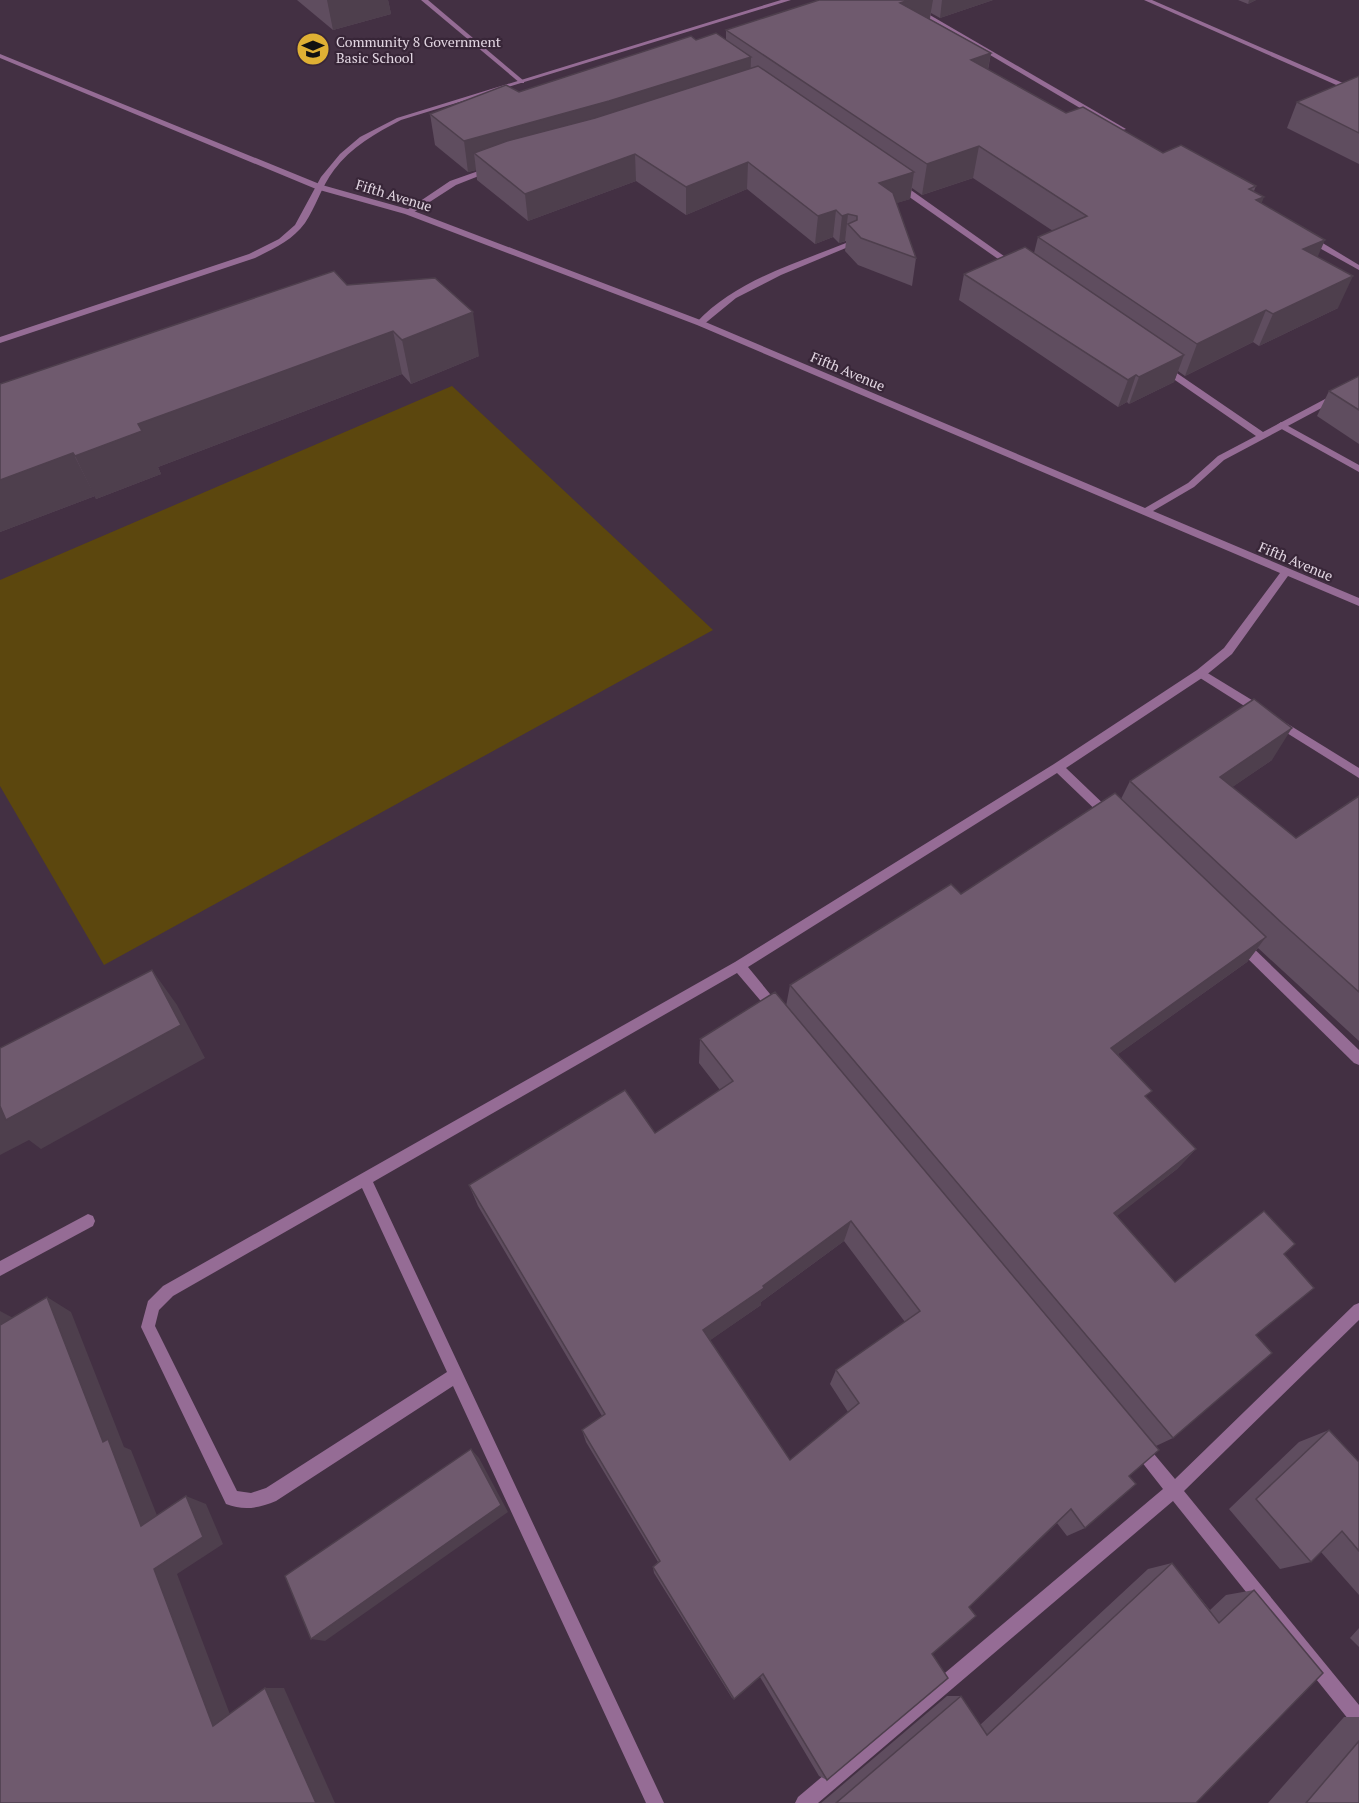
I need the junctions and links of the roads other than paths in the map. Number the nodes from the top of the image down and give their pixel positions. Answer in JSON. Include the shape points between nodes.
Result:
{"nodes":[{"id":1,"x":424,"y":0,"type":"edge"},
{"id":2,"x":788,"y":0,"type":"edge"},
{"id":3,"x":900,"y":0,"type":"edge"},
{"id":4,"x":1148,"y":0,"type":"edge"},
{"id":5,"x":680,"y":34,"type":"junction"},
{"id":6,"x":690,"y":41,"type":"edge"},
{"id":7,"x":0,"y":56,"type":"edge"},
{"id":8,"x":522,"y":82,"type":"junction"},
{"id":9,"x":1359,"y":93,"type":"edge"},
{"id":10,"x":1125,"y":131,"type":"edge"},
{"id":11,"x":496,"y":167,"type":"edge"},
{"id":12,"x":886,"y":177,"type":"edge"},
{"id":13,"x":319,"y":187,"type":"junction"},
{"id":14,"x":408,"y":212,"type":"junction"},
{"id":15,"x":1298,"y":232,"type":"edge"},
{"id":16,"x":849,"y":245,"type":"dead end"},
{"id":17,"x":1359,"y":268,"type":"edge"},
{"id":18,"x":1024,"y":272,"type":"edge"},
{"id":19,"x":700,"y":323,"type":"junction"},
{"id":20,"x":0,"y":340,"type":"edge"},
{"id":21,"x":1153,"y":361,"type":"edge"},
{"id":22,"x":1359,"y":384,"type":"edge"},
{"id":23,"x":1281,"y":425,"type":"junction"},
{"id":24,"x":1261,"y":435,"type":"junction"},
{"id":25,"x":1359,"y":470,"type":"edge"},
{"id":26,"x":1144,"y":512,"type":"junction"},
{"id":27,"x":1286,"y":572,"type":"junction"},
{"id":28,"x":1359,"y":602,"type":"edge"},
{"id":29,"x":1201,"y":673,"type":"junction"},
{"id":30,"x":1058,"y":767,"type":"junction"},
{"id":31,"x":1359,"y":774,"type":"edge"},
{"id":32,"x":1118,"y":825,"type":"edge"},
{"id":33,"x":1230,"y":934,"type":"edge"},
{"id":34,"x":739,"y":966,"type":"junction"},
{"id":35,"x":785,"y":1021,"type":"edge"},
{"id":36,"x":1359,"y":1059,"type":"edge"},
{"id":37,"x":364,"y":1178,"type":"junction"},
{"id":38,"x":88,"y":1221,"type":"dead end"},
{"id":39,"x":0,"y":1269,"type":"edge"},
{"id":40,"x":1359,"y":1310,"type":"edge"},
{"id":41,"x":456,"y":1375,"type":"junction"},
{"id":42,"x":1128,"y":1435,"type":"edge"},
{"id":43,"x":1174,"y":1490,"type":"junction"},
{"id":44,"x":1359,"y":1719,"type":"edge"},
{"id":45,"x":655,"y":1803,"type":"edge"},
{"id":46,"x":804,"y":1803,"type":"edge"}],
"edges":[{"from":1,"to":8,"type":"street"},
{"from":2,"to":5,"type":"street"},
{"from":3,"to":10,"type":"street"},
{"from":4,"to":9,"type":"street"},
{"from":5,"to":6,"type":"street"},
{"from":5,"to":8,"type":"street"},
{"from":7,"to":13,"type":"street","name":"Fifth Avenue"},
{"from":8,"to":13,"type":"street","via":[[374,130],[347,149]]},
{"from":11,"to":14,"type":"street","via":[[453,183]]},
{"from":12,"to":18,"type":"street"},
{"from":13,"to":14,"type":"street","name":"Fifth Avenue"},
{"from":13,"to":20,"type":"street","via":[[300,225],[282,241],[252,256]]},
{"from":14,"to":19,"type":"street","name":"Fifth Avenue"},
{"from":15,"to":17,"type":"street"},
{"from":16,"to":19,"type":"street","via":[[733,296]]},
{"from":19,"to":26,"type":"street","name":"Fifth Avenue"},
{"from":21,"to":24,"type":"street"},
{"from":22,"to":23,"type":"street"},
{"from":23,"to":24,"type":"street"},
{"from":23,"to":25,"type":"street"},
{"from":24,"to":26,"type":"street","via":[[1221,458],[1191,485]]},
{"from":26,"to":27,"type":"street","name":"Fifth Avenue"},
{"from":27,"to":28,"type":"street","name":"Fifth Avenue"},
{"from":27,"to":29,"type":"street","via":[[1227,651]]},
{"from":29,"to":30,"type":"street"},
{"from":29,"to":31,"type":"street"},
{"from":30,"to":32,"type":"street"},
{"from":30,"to":34,"type":"street"},
{"from":33,"to":36,"type":"street"},
{"from":34,"to":35,"type":"street"},
{"from":34,"to":37,"type":"street"},
{"from":37,"to":41,"type":"street"},
{"from":37,"to":41,"type":"street","via":[[168,1291],[153,1306],[148,1327],[232,1498],[250,1501],[270,1495]]},
{"from":38,"to":39,"type":"street"},
{"from":40,"to":43,"type":"street"},
{"from":41,"to":45,"type":"street"},
{"from":42,"to":43,"type":"street"},
{"from":43,"to":44,"type":"street"},
{"from":43,"to":46,"type":"street"}]}
